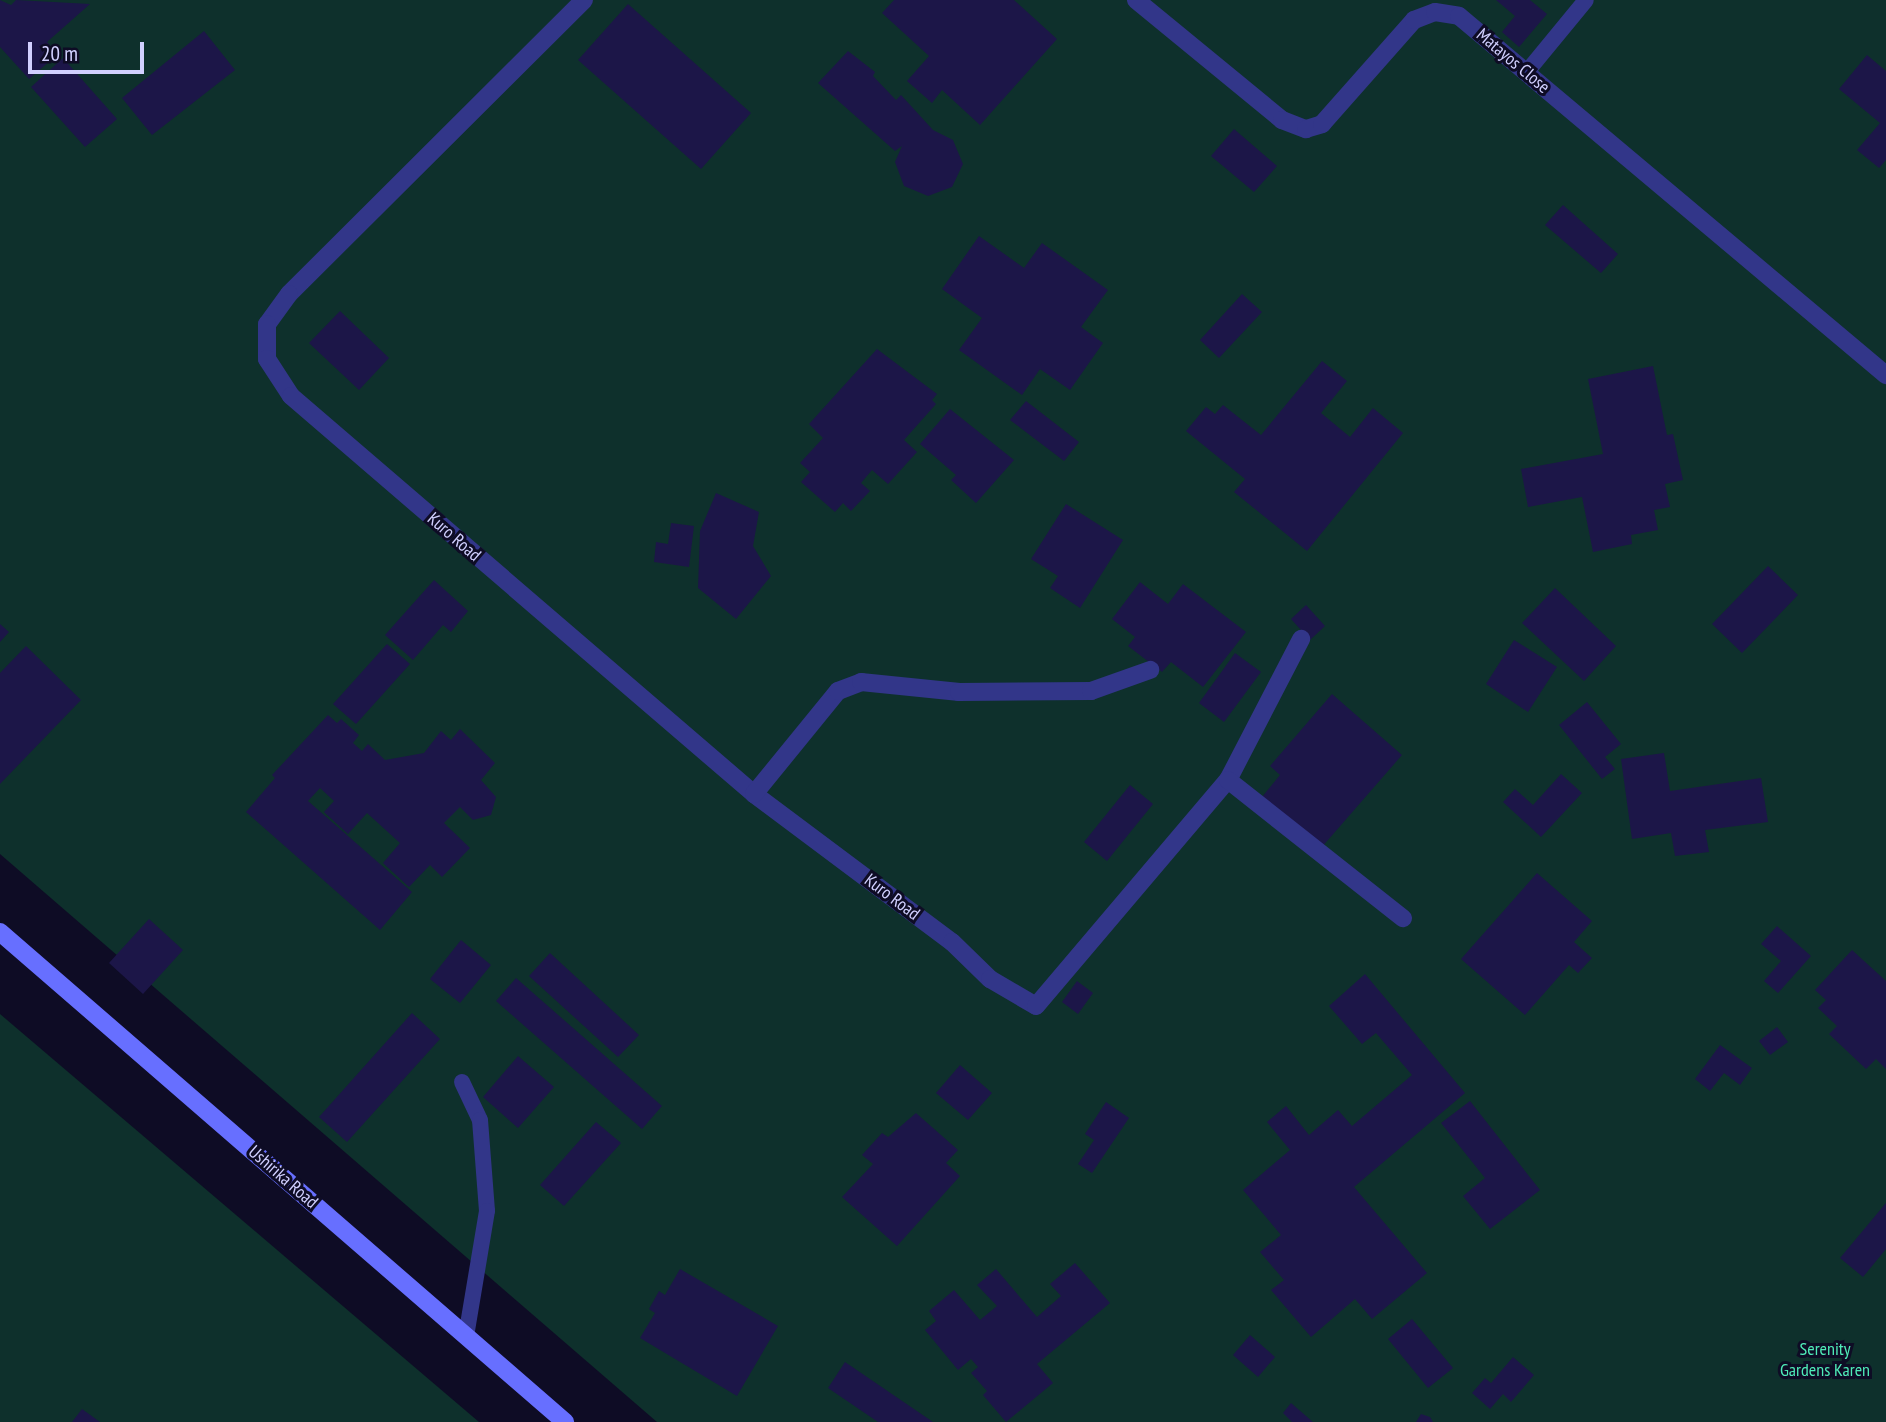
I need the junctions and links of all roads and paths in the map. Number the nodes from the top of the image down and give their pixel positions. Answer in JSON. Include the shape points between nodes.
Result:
{"nodes":[{"id":1,"x":584,"y":0,"type":"edge"},
{"id":2,"x":1136,"y":0,"type":"edge"},
{"id":3,"x":1586,"y":0,"type":"edge"},
{"id":4,"x":1526,"y":73,"type":"junction"},
{"id":5,"x":1886,"y":375,"type":"edge"},
{"id":6,"x":1301,"y":639,"type":"dead end"},
{"id":7,"x":1150,"y":670,"type":"dead end"},
{"id":8,"x":1228,"y":780,"type":"junction"},
{"id":9,"x":754,"y":794,"type":"junction"},
{"id":10,"x":1403,"y":918,"type":"dead end"},
{"id":11,"x":0,"y":932,"type":"edge"},
{"id":12,"x":462,"y":1082,"type":"dead end"},
{"id":13,"x":466,"y":1336,"type":"junction"},
{"id":14,"x":565,"y":1422,"type":"edge"}],
"edges":[{"from":1,"to":9,"type":"street","name":"Kuro Road","via":[[289,294],[267,324],[267,359],[291,396]]},
{"from":2,"to":4,"type":"street","name":"Matayos Close","via":[[1282,120],[1306,129],[1322,124],[1414,20],[1435,12],[1459,16]]},
{"from":3,"to":4,"type":"lane"},
{"from":4,"to":5,"type":"street","name":"Matayos Close"},
{"from":6,"to":8,"type":"street"},
{"from":7,"to":9,"type":"street","via":[[1091,691],[959,692],[862,682],[838,691]]},
{"from":8,"to":9,"type":"street","name":"Kuro Road","via":[[1036,1006],[990,979],[952,942]]},
{"from":8,"to":10,"type":"street"},
{"from":11,"to":13,"type":"street","name":"Ushirika Road"},
{"from":12,"to":13,"type":"lane","via":[[480,1120],[487,1211]]},
{"from":13,"to":14,"type":"street","name":"Ushirika Road"}]}
